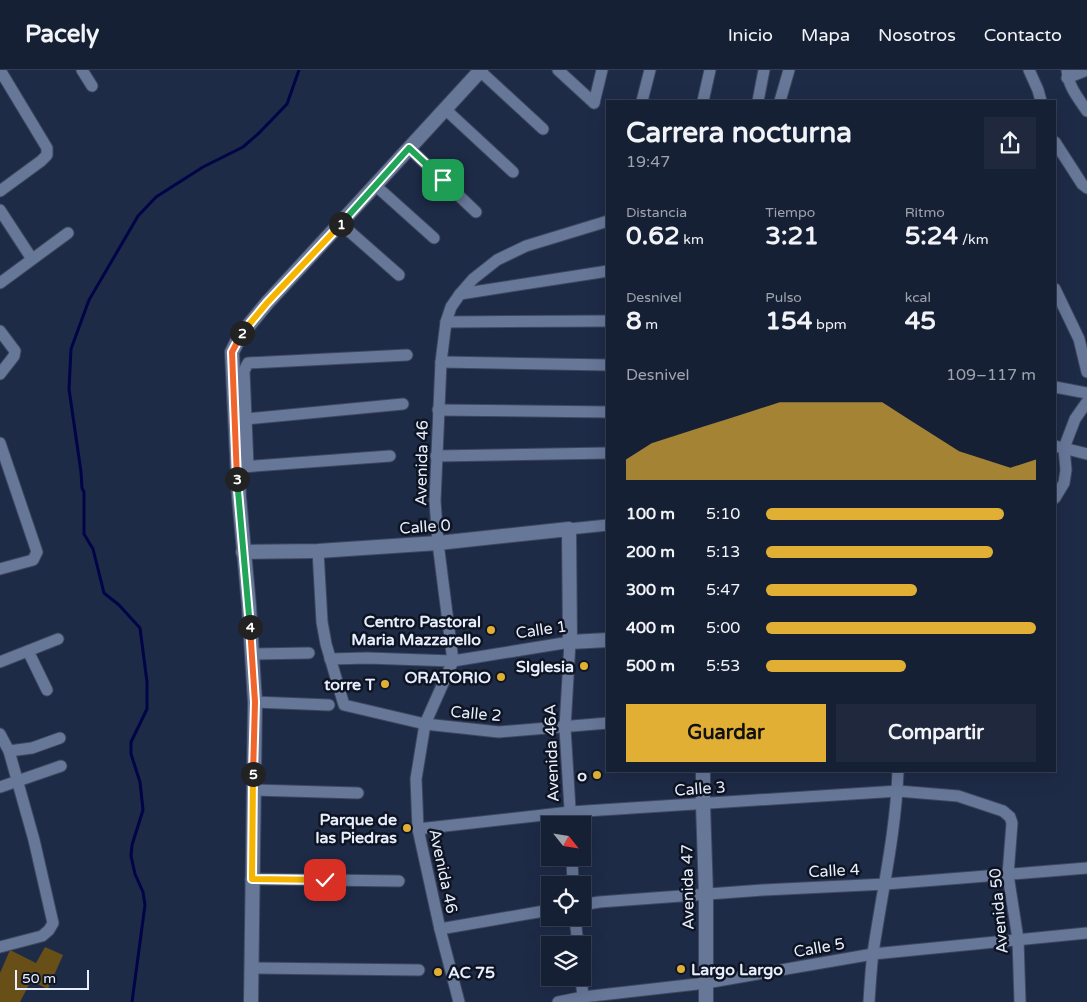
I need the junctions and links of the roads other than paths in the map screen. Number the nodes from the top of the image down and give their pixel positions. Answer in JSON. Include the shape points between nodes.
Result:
{"nodes":[{"id":1,"x":0,"y":70,"type":"edge"},
{"id":2,"x":82,"y":70,"type":"edge"},
{"id":3,"x":558,"y":70,"type":"edge"},
{"id":4,"x":602,"y":70,"type":"edge"},
{"id":5,"x":650,"y":70,"type":"edge"},
{"id":6,"x":710,"y":70,"type":"edge"},
{"id":7,"x":764,"y":70,"type":"edge"},
{"id":8,"x":789,"y":70,"type":"edge"},
{"id":9,"x":1028,"y":70,"type":"edge"},
{"id":10,"x":1087,"y":70,"type":"edge"},
{"id":11,"x":481,"y":71,"type":"edge"},
{"id":12,"x":1067,"y":74,"type":"edge"},
{"id":13,"x":92,"y":86,"type":"dead end"},
{"id":14,"x":642,"y":100,"type":"edge"},
{"id":15,"x":703,"y":100,"type":"edge"},
{"id":16,"x":758,"y":100,"type":"edge"},
{"id":17,"x":780,"y":100,"type":"edge"},
{"id":18,"x":1041,"y":100,"type":"edge"},
{"id":19,"x":445,"y":109,"type":"junction"},
{"id":20,"x":1087,"y":111,"type":"edge"},
{"id":21,"x":543,"y":129,"type":"dead end"},
{"id":22,"x":1056,"y":144,"type":"edge"},
{"id":23,"x":409,"y":148,"type":"junction"},
{"id":24,"x":512,"y":172,"type":"dead end"},
{"id":25,"x":376,"y":186,"type":"junction"},
{"id":26,"x":1087,"y":188,"type":"edge"},
{"id":27,"x":0,"y":191,"type":"edge"},
{"id":28,"x":0,"y":210,"type":"edge"},
{"id":29,"x":476,"y":212,"type":"dead end"},
{"id":30,"x":606,"y":222,"type":"edge"},
{"id":31,"x":341,"y":224,"type":"junction"},
{"id":32,"x":68,"y":232,"type":"dead end"},
{"id":33,"x":434,"y":238,"type":"dead end"},
{"id":34,"x":32,"y":259,"type":"junction"},
{"id":35,"x":606,"y":271,"type":"edge"},
{"id":36,"x":399,"y":275,"type":"dead end"},
{"id":37,"x":0,"y":283,"type":"edge"},
{"id":38,"x":1056,"y":291,"type":"edge"},
{"id":39,"x":460,"y":294,"type":"junction"},
{"id":40,"x":606,"y":320,"type":"edge"},
{"id":41,"x":446,"y":322,"type":"junction"},
{"id":42,"x":0,"y":331,"type":"edge"},
{"id":43,"x":407,"y":355,"type":"dead end"},
{"id":44,"x":441,"y":362,"type":"junction"},
{"id":45,"x":606,"y":365,"type":"edge"},
{"id":46,"x":1087,"y":372,"type":"edge"},
{"id":47,"x":0,"y":374,"type":"edge"},
{"id":48,"x":1056,"y":387,"type":"edge"},
{"id":49,"x":1087,"y":393,"type":"edge"},
{"id":50,"x":1087,"y":402,"type":"edge"},
{"id":51,"x":403,"y":404,"type":"dead end"},
{"id":52,"x":438,"y":410,"type":"junction"},
{"id":53,"x":606,"y":412,"type":"edge"},
{"id":54,"x":246,"y":418,"type":"junction"},
{"id":55,"x":0,"y":443,"type":"edge"},
{"id":56,"x":1060,"y":447,"type":"edge"},
{"id":57,"x":606,"y":453,"type":"edge"},
{"id":58,"x":1087,"y":454,"type":"edge"},
{"id":59,"x":390,"y":456,"type":"dead end"},
{"id":60,"x":436,"y":456,"type":"junction"},
{"id":61,"x":242,"y":467,"type":"junction"},
{"id":62,"x":4,"y":470,"type":"edge"},
{"id":63,"x":1056,"y":496,"type":"edge"},
{"id":64,"x":606,"y":525,"type":"edge"},
{"id":65,"x":569,"y":529,"type":"junction"},
{"id":66,"x":438,"y":543,"type":"junction"},
{"id":67,"x":318,"y":551,"type":"junction"},
{"id":68,"x":244,"y":552,"type":"junction"},
{"id":69,"x":0,"y":569,"type":"edge"},
{"id":70,"x":58,"y":639,"type":"dead end"},
{"id":71,"x":606,"y":640,"type":"edge"},
{"id":72,"x":570,"y":642,"type":"junction"},
{"id":73,"x":28,"y":651,"type":"junction"},
{"id":74,"x":310,"y":653,"type":"dead end"},
{"id":75,"x":251,"y":654,"type":"junction"},
{"id":76,"x":330,"y":659,"type":"junction"},
{"id":77,"x":1,"y":660,"type":"edge"},
{"id":78,"x":453,"y":661,"type":"junction"},
{"id":79,"x":47,"y":690,"type":"dead end"},
{"id":80,"x":255,"y":702,"type":"junction"},
{"id":81,"x":329,"y":705,"type":"dead end"},
{"id":82,"x":606,"y":723,"type":"edge"},
{"id":83,"x":425,"y":724,"type":"junction"},
{"id":84,"x":565,"y":728,"type":"junction"},
{"id":85,"x":0,"y":734,"type":"edge"},
{"id":86,"x":60,"y":738,"type":"dead end"},
{"id":87,"x":9,"y":751,"type":"junction"},
{"id":88,"x":61,"y":766,"type":"dead end"},
{"id":89,"x":704,"y":772,"type":"edge"},
{"id":90,"x":898,"y":772,"type":"edge"},
{"id":91,"x":17,"y":782,"type":"junction"},
{"id":92,"x":0,"y":787,"type":"edge"},
{"id":93,"x":253,"y":790,"type":"junction"},
{"id":94,"x":898,"y":791,"type":"junction"},
{"id":95,"x":358,"y":793,"type":"dead end"},
{"id":96,"x":703,"y":804,"type":"junction"},
{"id":97,"x":570,"y":812,"type":"junction"},
{"id":98,"x":570,"y":816,"type":"edge"},
{"id":99,"x":1010,"y":817,"type":"joint"},
{"id":100,"x":418,"y":829,"type":"junction"},
{"id":101,"x":1087,"y":868,"type":"edge"},
{"id":102,"x":1008,"y":875,"type":"junction"},
{"id":103,"x":252,"y":879,"type":"junction"},
{"id":104,"x":399,"y":881,"type":"dead end"},
{"id":105,"x":886,"y":884,"type":"junction"},
{"id":106,"x":706,"y":895,"type":"junction"},
{"id":107,"x":591,"y":903,"type":"edge"},
{"id":108,"x":541,"y":912,"type":"edge"},
{"id":109,"x":440,"y":929,"type":"junction"},
{"id":110,"x":1087,"y":933,"type":"edge"},
{"id":111,"x":1018,"y":939,"type":"junction"},
{"id":112,"x":0,"y":947,"type":"edge"},
{"id":113,"x":873,"y":954,"type":"junction"},
{"id":114,"x":251,"y":968,"type":"junction"},
{"id":115,"x":419,"y":970,"type":"dead end"},
{"id":116,"x":706,"y":983,"type":"junction"},
{"id":117,"x":582,"y":986,"type":"edge"},
{"id":118,"x":583,"y":997,"type":"junction"},
{"id":119,"x":251,"y":1002,"type":"edge"},
{"id":120,"x":459,"y":1002,"type":"edge"},
{"id":121,"x":558,"y":1002,"type":"edge"},
{"id":122,"x":706,"y":1002,"type":"edge"},
{"id":123,"x":869,"y":1002,"type":"edge"},
{"id":124,"x":1020,"y":1002,"type":"edge"}],
"edges":[{"from":1,"to":27,"type":"street","via":[[46,148],[47,155]]},
{"from":2,"to":13,"type":"street"},
{"from":3,"to":4,"type":"street","via":[[594,104]]},
{"from":5,"to":14,"type":"street"},
{"from":6,"to":15,"type":"street"},
{"from":7,"to":16,"type":"street"},
{"from":8,"to":17,"type":"street"},
{"from":9,"to":18,"type":"street"},
{"from":10,"to":12,"type":"street"},
{"from":11,"to":19,"type":"street"},
{"from":11,"to":21,"type":"street"},
{"from":12,"to":20,"type":"street","via":[[1074,93]]},
{"from":19,"to":23,"type":"street"},
{"from":19,"to":24,"type":"street"},
{"from":22,"to":26,"type":"street"},
{"from":23,"to":25,"type":"street"},
{"from":23,"to":29,"type":"street"},
{"from":25,"to":31,"type":"street"},
{"from":25,"to":33,"type":"street"},
{"from":28,"to":34,"type":"street"},
{"from":30,"to":39,"type":"street","name":"Avenida 46","via":[[526,246],[497,260]]},
{"from":31,"to":36,"type":"street"},
{"from":31,"to":61,"type":"street","via":[[267,303],[240,336],[232,352]]},
{"from":32,"to":34,"type":"street"},
{"from":34,"to":37,"type":"street"},
{"from":35,"to":39,"type":"street"},
{"from":38,"to":46,"type":"street","via":[[1079,339]]},
{"from":39,"to":41,"type":"street","name":"Avenida 46"},
{"from":40,"to":41,"type":"street"},
{"from":41,"to":44,"type":"street","name":"Avenida 46"},
{"from":42,"to":47,"type":"street","via":[[15,351]]},
{"from":43,"to":54,"type":"street","via":[[248,363],[244,370]]},
{"from":44,"to":45,"type":"street"},
{"from":44,"to":52,"type":"street","name":"Avenida 46"},
{"from":48,"to":49,"type":"street"},
{"from":50,"to":56,"type":"street"},
{"from":51,"to":54,"type":"street"},
{"from":52,"to":53,"type":"street"},
{"from":52,"to":60,"type":"street","name":"Avenida 46"},
{"from":54,"to":61,"type":"street"},
{"from":55,"to":62,"type":"street"},
{"from":56,"to":58,"type":"street"},
{"from":56,"to":63,"type":"street","via":[[1066,470],[1064,483]]},
{"from":57,"to":60,"type":"street"},
{"from":59,"to":61,"type":"street"},
{"from":60,"to":66,"type":"street","name":"Avenida 46"},
{"from":61,"to":68,"type":"street"},
{"from":62,"to":69,"type":"street","via":[[37,552],[33,560]]},
{"from":64,"to":65,"type":"street","name":"Calle 0"},
{"from":65,"to":66,"type":"street","name":"Calle 0"},
{"from":65,"to":72,"type":"street","name":"Avenida 46A"},
{"from":66,"to":67,"type":"street","name":"Calle 0"},
{"from":66,"to":78,"type":"street","name":"Avenida 46"},
{"from":67,"to":68,"type":"street","name":"Calle 0"},
{"from":67,"to":76,"type":"street","via":[[322,622]]},
{"from":68,"to":75,"type":"street"},
{"from":70,"to":73,"type":"street"},
{"from":71,"to":72,"type":"street","name":"Calle 1"},
{"from":72,"to":78,"type":"street","name":"Calle 1"},
{"from":72,"to":84,"type":"street","name":"Avenida 46A"},
{"from":73,"to":77,"type":"street"},
{"from":73,"to":79,"type":"street"},
{"from":74,"to":75,"type":"street"},
{"from":75,"to":80,"type":"street"},
{"from":76,"to":78,"type":"street","name":"Calle 1"},
{"from":76,"to":83,"type":"street","name":"Calle 2","via":[[344,705]]},
{"from":78,"to":83,"type":"street","name":"Avenida 46"},
{"from":80,"to":81,"type":"street"},
{"from":80,"to":93,"type":"street"},
{"from":82,"to":84,"type":"street","name":"Calle 2"},
{"from":83,"to":84,"type":"street","name":"Calle 2","via":[[499,732]]},
{"from":83,"to":100,"type":"street","name":"Avenida 46","via":[[416,779]]},
{"from":84,"to":97,"type":"street","name":"Avenida 46A"},
{"from":85,"to":87,"type":"street"},
{"from":86,"to":87,"type":"street","via":[[32,748]]},
{"from":87,"to":91,"type":"street"},
{"from":88,"to":91,"type":"street"},
{"from":89,"to":96,"type":"street","name":"Avenida 47"},
{"from":90,"to":94,"type":"street"},
{"from":91,"to":92,"type":"street"},
{"from":91,"to":112,"type":"street","via":[[52,922],[42,936]]},
{"from":93,"to":95,"type":"street"},
{"from":93,"to":103,"type":"street"},
{"from":94,"to":96,"type":"street","name":"Calle 3"},
{"from":94,"to":99,"type":"street","name":"Calle 3","via":[[958,796],[1003,811]]},
{"from":94,"to":105,"type":"street"},
{"from":96,"to":97,"type":"street","name":"Calle 3"},
{"from":96,"to":106,"type":"street","name":"Avenida 47"},
{"from":97,"to":98,"type":"street","name":"Avenida 46A"},
{"from":97,"to":100,"type":"street","name":"Calle 3"},
{"from":99,"to":102,"type":"street","name":"Avenida 50"},
{"from":100,"to":109,"type":"street","name":"Avenida 46"},
{"from":101,"to":102,"type":"street","name":"Calle 4"},
{"from":102,"to":105,"type":"street","name":"Calle 4"},
{"from":102,"to":111,"type":"street","name":"Avenida 50"},
{"from":103,"to":104,"type":"street"},
{"from":103,"to":114,"type":"street"},
{"from":105,"to":106,"type":"street","name":"Calle 4"},
{"from":105,"to":113,"type":"street"},
{"from":106,"to":107,"type":"street","name":"Calle 4"},
{"from":106,"to":116,"type":"street","name":"Avenida 47"},
{"from":108,"to":109,"type":"street"},
{"from":109,"to":120,"type":"street","name":"Avenida 46"},
{"from":110,"to":111,"type":"street","name":"Calle 5"},
{"from":111,"to":113,"type":"street","name":"Calle 5"},
{"from":111,"to":124,"type":"street","name":"Avenida 50"},
{"from":113,"to":116,"type":"street","name":"Calle 5"},
{"from":113,"to":123,"type":"street"},
{"from":114,"to":115,"type":"street"},
{"from":114,"to":119,"type":"street"},
{"from":116,"to":118,"type":"street","name":"Calle 5"},
{"from":116,"to":122,"type":"street","name":"Avenida 47"},
{"from":117,"to":118,"type":"street"},
{"from":118,"to":121,"type":"street","name":"Calle 5"}]}
